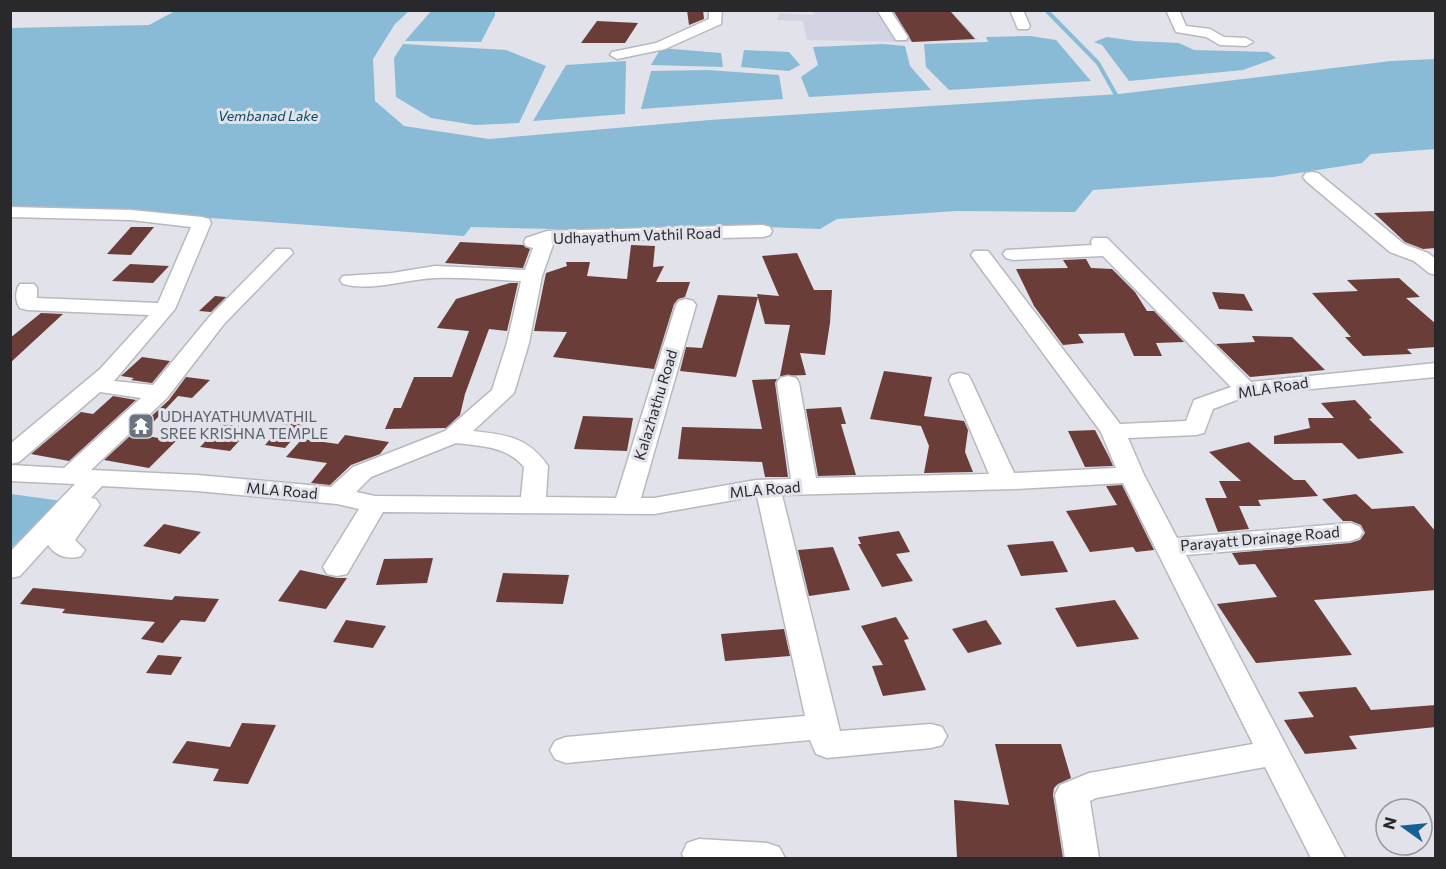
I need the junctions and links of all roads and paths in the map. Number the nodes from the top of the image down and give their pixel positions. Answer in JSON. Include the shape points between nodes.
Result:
{"nodes":[{"id":1,"x":715,"y":10,"type":"edge"},
{"id":2,"x":883,"y":10,"type":"edge"},
{"id":3,"x":1016,"y":10,"type":"edge"},
{"id":4,"x":1172,"y":10,"type":"edge"},
{"id":5,"x":1023,"y":26,"type":"dead end"},
{"id":6,"x":902,"y":37,"type":"dead end"},
{"id":7,"x":1246,"y":42,"type":"dead end"},
{"id":8,"x":617,"y":55,"type":"dead end"},
{"id":9,"x":1312,"y":177,"type":"dead end"},
{"id":10,"x":10,"y":212,"type":"edge"},
{"id":11,"x":764,"y":231,"type":"dead end"},
{"id":12,"x":283,"y":253,"type":"dead end"},
{"id":13,"x":1436,"y":253,"type":"edge"},
{"id":14,"x":1013,"y":254,"type":"dead end"},
{"id":15,"x":1414,"y":254,"type":"junction"},
{"id":16,"x":981,"y":255,"type":"dead end"},
{"id":17,"x":1436,"y":269,"type":"edge"},
{"id":18,"x":532,"y":276,"type":"junction"},
{"id":19,"x":350,"y":280,"type":"dead end"},
{"id":20,"x":27,"y":288,"type":"dead end"},
{"id":21,"x":686,"y":305,"type":"dead end"},
{"id":22,"x":165,"y":309,"type":"junction"},
{"id":23,"x":1436,"y":370,"type":"edge"},
{"id":24,"x":960,"y":380,"type":"dead end"},
{"id":25,"x":788,"y":383,"type":"dead end"},
{"id":26,"x":95,"y":385,"type":"junction"},
{"id":27,"x":1246,"y":389,"type":"junction"},
{"id":28,"x":159,"y":393,"type":"junction"},
{"id":29,"x":1113,"y":431,"type":"junction"},
{"id":30,"x":453,"y":436,"type":"junction"},
{"id":31,"x":10,"y":457,"type":"edge"},
{"id":32,"x":10,"y":473,"type":"edge"},
{"id":33,"x":1131,"y":475,"type":"junction"},
{"id":34,"x":90,"y":478,"type":"junction"},
{"id":35,"x":1005,"y":481,"type":"junction"},
{"id":36,"x":805,"y":487,"type":"junction"},
{"id":37,"x":768,"y":488,"type":"junction"},
{"id":38,"x":337,"y":496,"type":"junction"},
{"id":39,"x":375,"y":504,"type":"junction"},
{"id":40,"x":533,"y":505,"type":"junction"},
{"id":41,"x":626,"y":506,"type":"junction"},
{"id":42,"x":1350,"y":532,"type":"dead end"},
{"id":43,"x":1170,"y":547,"type":"junction"},
{"id":44,"x":71,"y":550,"type":"dead end"},
{"id":45,"x":337,"y":567,"type":"dead end"},
{"id":46,"x":10,"y":569,"type":"edge"},
{"id":47,"x":823,"y":727,"type":"junction"},
{"id":48,"x":931,"y":736,"type":"dead end"},
{"id":49,"x":566,"y":750,"type":"dead end"},
{"id":50,"x":1273,"y":753,"type":"junction"},
{"id":51,"x":699,"y":854,"type":"dead end"},
{"id":52,"x":767,"y":858,"type":"edge"},
{"id":53,"x":1082,"y":858,"type":"edge"},
{"id":54,"x":1328,"y":858,"type":"edge"}],
"edges":[{"from":1,"to":8,"type":"street","via":[[716,21],[660,46]]},
{"from":2,"to":6,"type":"street"},
{"from":3,"to":5,"type":"street"},
{"from":4,"to":7,"type":"street","via":[[1181,29],[1210,33],[1220,41]]},
{"from":9,"to":15,"type":"street","via":[[1397,248]]},
{"from":10,"to":22,"type":"street","via":[[131,214],[202,224]]},
{"from":11,"to":18,"type":"street","name":"Udhayathum Vathil Road","via":[[537,240]]},
{"from":12,"to":28,"type":"street","via":[[217,320]]},
{"from":13,"to":15,"type":"street"},
{"from":14,"to":27,"type":"street","via":[[1104,246]]},
{"from":15,"to":17,"type":"street"},
{"from":16,"to":29,"type":"street"},
{"from":18,"to":19,"type":"street","via":[[435,272]]},
{"from":18,"to":30,"type":"street","name":"Udhayathum Vathil Road","via":[[503,393]]},
{"from":20,"to":22,"type":"street","via":[[27,304]]},
{"from":21,"to":41,"type":"street","name":"Kalazhathu Road"},
{"from":22,"to":26,"type":"street"},
{"from":23,"to":27,"type":"street","name":"MLA Road"},
{"from":24,"to":35,"type":"street"},
{"from":25,"to":36,"type":"street"},
{"from":26,"to":28,"type":"street"},
{"from":26,"to":31,"type":"street"},
{"from":27,"to":29,"type":"street","name":"MLA Road","via":[[1202,405],[1196,429]]},
{"from":28,"to":34,"type":"street"},
{"from":29,"to":33,"type":"street"},
{"from":30,"to":38,"type":"street","name":"Udhayathum Vathil Road","via":[[362,472]]},
{"from":30,"to":40,"type":"street","via":[[497,441],[524,451],[536,466]]},
{"from":32,"to":34,"type":"street","name":"MLA Road"},
{"from":33,"to":35,"type":"street","name":"MLA Road"},
{"from":33,"to":43,"type":"street"},
{"from":34,"to":38,"type":"street","name":"MLA Road"},
{"from":34,"to":44,"type":"street","via":[[59,542]]},
{"from":34,"to":46,"type":"street"},
{"from":35,"to":36,"type":"street","name":"MLA Road"},
{"from":36,"to":37,"type":"street","name":"MLA Road"},
{"from":37,"to":41,"type":"street","name":"MLA Road","via":[[654,506]]},
{"from":37,"to":47,"type":"street"},
{"from":38,"to":39,"type":"street","name":"MLA Road"},
{"from":39,"to":40,"type":"street","name":"MLA Road"},
{"from":39,"to":45,"type":"street"},
{"from":40,"to":41,"type":"street","name":"MLA Road"},
{"from":42,"to":43,"type":"street","name":"Parayatt Drainage Road"},
{"from":43,"to":50,"type":"street"},
{"from":47,"to":48,"type":"street","via":[[827,746]]},
{"from":47,"to":49,"type":"street"},
{"from":50,"to":53,"type":"street","via":[[1089,786],[1072,795]]},
{"from":50,"to":54,"type":"street"},
{"from":51,"to":52,"type":"street"}]}
